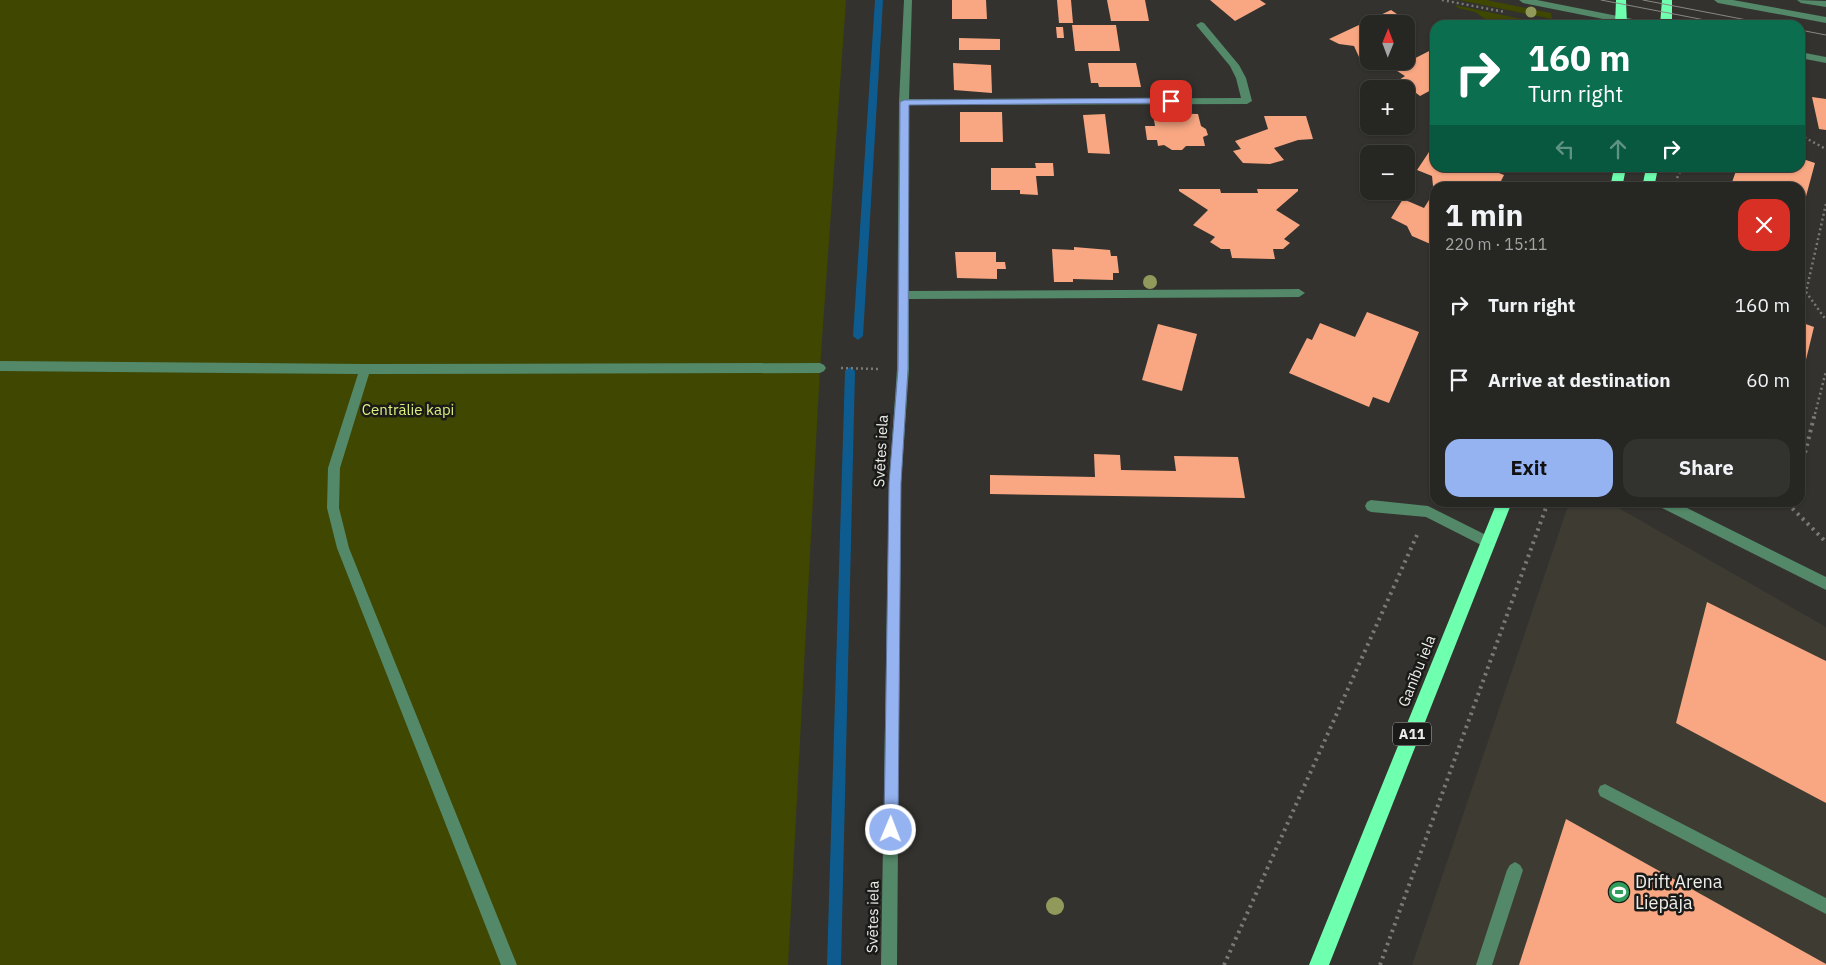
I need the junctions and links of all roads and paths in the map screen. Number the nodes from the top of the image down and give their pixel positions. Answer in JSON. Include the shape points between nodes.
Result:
{"nodes":[{"id":1,"x":908,"y":0,"type":"edge"},
{"id":2,"x":1524,"y":0,"type":"edge"},
{"id":3,"x":1621,"y":0,"type":"edge"},
{"id":4,"x":1667,"y":0,"type":"edge"},
{"id":5,"x":1718,"y":0,"type":"edge"},
{"id":6,"x":1785,"y":0,"type":"edge"},
{"id":7,"x":1801,"y":0,"type":"edge"},
{"id":8,"x":1826,"y":4,"type":"edge"},
{"id":9,"x":1773,"y":10,"type":"junction"},
{"id":10,"x":1612,"y":20,"type":"edge"},
{"id":11,"x":1621,"y":20,"type":"edge"},
{"id":12,"x":1666,"y":20,"type":"edge"},
{"id":13,"x":1826,"y":20,"type":"edge"},
{"id":14,"x":1201,"y":26,"type":"dead end"},
{"id":15,"x":1805,"y":56,"type":"edge"},
{"id":16,"x":1826,"y":60,"type":"edge"},
{"id":17,"x":904,"y":102,"type":"junction"},
{"id":18,"x":1805,"y":138,"type":"edge"},
{"id":19,"x":1826,"y":149,"type":"edge"},
{"id":20,"x":1826,"y":204,"type":"edge"},
{"id":21,"x":1299,"y":292,"type":"dead end"},
{"id":22,"x":904,"y":295,"type":"junction"},
{"id":23,"x":1826,"y":320,"type":"edge"},
{"id":24,"x":0,"y":366,"type":"edge"},
{"id":25,"x":365,"y":368,"type":"junction"},
{"id":26,"x":820,"y":368,"type":"joint"},
{"id":27,"x":903,"y":369,"type":"junction"},
{"id":28,"x":1826,"y":371,"type":"edge"},
{"id":29,"x":1805,"y":453,"type":"edge"},
{"id":30,"x":1371,"y":506,"type":"dead end"},
{"id":31,"x":1503,"y":507,"type":"edge"},
{"id":32,"x":1546,"y":507,"type":"edge"},
{"id":33,"x":1672,"y":507,"type":"edge"},
{"id":34,"x":1791,"y":507,"type":"edge"},
{"id":35,"x":1419,"y":530,"type":"dead end"},
{"id":36,"x":1826,"y":542,"type":"edge"},
{"id":37,"x":1489,"y":543,"type":"junction"},
{"id":38,"x":1826,"y":584,"type":"edge"},
{"id":39,"x":1605,"y":791,"type":"dead end"},
{"id":40,"x":1515,"y":870,"type":"dead end"},
{"id":41,"x":1826,"y":906,"type":"edge"},
{"id":42,"x":509,"y":965,"type":"edge"},
{"id":43,"x":889,"y":965,"type":"edge"},
{"id":44,"x":1224,"y":965,"type":"edge"},
{"id":45,"x":1319,"y":965,"type":"edge"},
{"id":46,"x":1380,"y":965,"type":"edge"},
{"id":47,"x":1484,"y":965,"type":"edge"}],
"edges":[{"from":1,"to":17,"type":"street","name":"Svētes iela"},
{"from":2,"to":10,"type":"street"},
{"from":3,"to":11,"type":"highway"},
{"from":4,"to":12,"type":"highway"},
{"from":5,"to":9,"type":"street"},
{"from":6,"to":9,"type":"street"},
{"from":7,"to":8,"type":"street"},
{"from":9,"to":13,"type":"street"},
{"from":14,"to":17,"type":"street","via":[[1234,65],[1247,101]]},
{"from":15,"to":16,"type":"street"},
{"from":17,"to":22,"type":"street","name":"Svētes iela"},
{"from":18,"to":19,"type":"path"},
{"from":20,"to":23,"type":"path","via":[[1806,292]]},
{"from":21,"to":22,"type":"street"},
{"from":22,"to":27,"type":"street","name":"Svētes iela"},
{"from":24,"to":25,"type":"street"},
{"from":25,"to":26,"type":"street"},
{"from":25,"to":42,"type":"street","via":[[334,468],[333,508],[343,548]]},
{"from":26,"to":27,"type":"path"},
{"from":27,"to":43,"type":"street","name":"Svētes iela","via":[[895,483]]},
{"from":28,"to":29,"type":"path"},
{"from":30,"to":37,"type":"street","via":[[1428,512]]},
{"from":31,"to":37,"type":"highway","name":"Ganību iela","number":"A11"},
{"from":32,"to":46,"type":"path"},
{"from":33,"to":38,"type":"street"},
{"from":34,"to":36,"type":"path"},
{"from":35,"to":44,"type":"path"},
{"from":37,"to":45,"type":"highway","name":"Ganību iela","number":"A11"},
{"from":39,"to":41,"type":"street"},
{"from":40,"to":47,"type":"street"}]}
